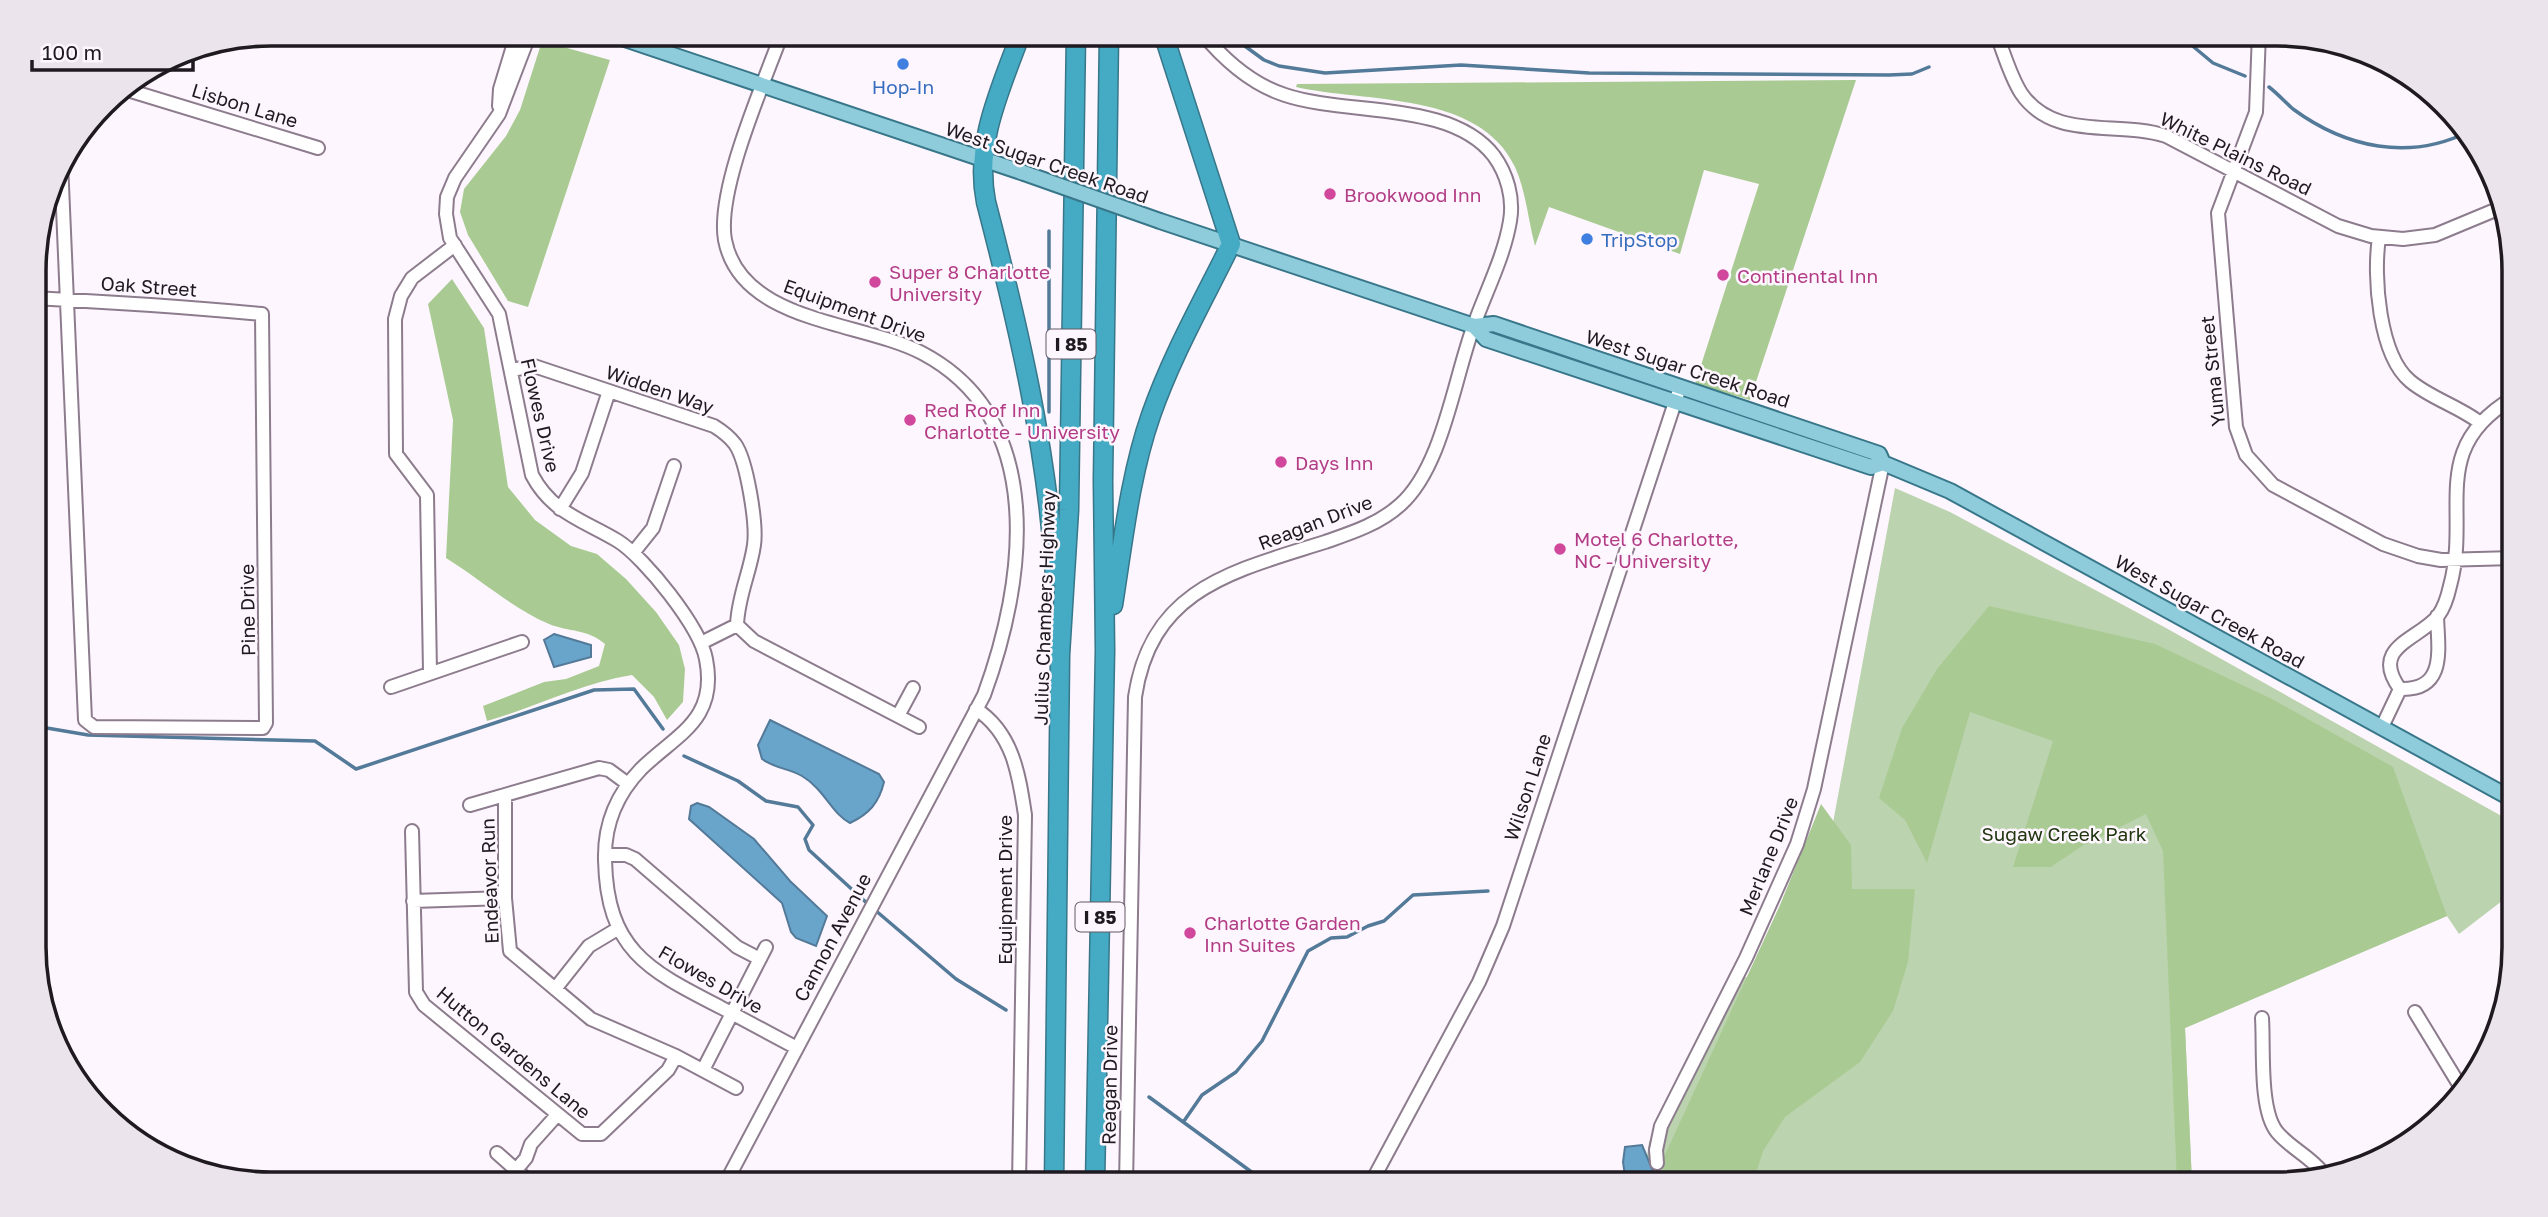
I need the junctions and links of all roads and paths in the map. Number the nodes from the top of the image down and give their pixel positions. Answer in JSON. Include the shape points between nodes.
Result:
{"nodes":[{"id":1,"x":513,"y":46,"type":"edge"},
{"id":2,"x":525,"y":46,"type":"edge"},
{"id":3,"x":645,"y":46,"type":"edge"},
{"id":4,"x":777,"y":46,"type":"edge"},
{"id":5,"x":1017,"y":46,"type":"edge"},
{"id":6,"x":1076,"y":46,"type":"edge"},
{"id":7,"x":1109,"y":46,"type":"edge"},
{"id":8,"x":1167,"y":46,"type":"edge"},
{"id":9,"x":1215,"y":46,"type":"edge"},
{"id":10,"x":2001,"y":46,"type":"edge"},
{"id":11,"x":2259,"y":46,"type":"edge"},
{"id":12,"x":763,"y":86,"type":"junction"},
{"id":13,"x":134,"y":92,"type":"edge"},
{"id":14,"x":499,"y":114,"type":"junction"},
{"id":15,"x":318,"y":148,"type":"dead end"},
{"id":16,"x":982,"y":159,"type":"junction"},
{"id":17,"x":2233,"y":171,"type":"junction"},
{"id":18,"x":62,"y":187,"type":"edge"},
{"id":19,"x":2494,"y":210,"type":"edge"},
{"id":20,"x":2379,"y":238,"type":"junction"},
{"id":21,"x":1231,"y":244,"type":"junction"},
{"id":22,"x":455,"y":245,"type":"junction"},
{"id":23,"x":46,"y":299,"type":"edge"},
{"id":24,"x":65,"y":300,"type":"junction"},
{"id":25,"x":262,"y":314,"type":"joint"},
{"id":26,"x":1474,"y":326,"type":"junction"},
{"id":27,"x":511,"y":370,"type":"junction"},
{"id":28,"x":1681,"y":387,"type":"junction"},
{"id":29,"x":609,"y":391,"type":"junction"},
{"id":30,"x":1675,"y":402,"type":"junction"},
{"id":31,"x":2502,"y":406,"type":"edge"},
{"id":32,"x":2479,"y":422,"type":"junction"},
{"id":33,"x":1883,"y":464,"type":"junction"},
{"id":34,"x":674,"y":466,"type":"dead end"},
{"id":35,"x":560,"y":509,"type":"junction"},
{"id":36,"x":633,"y":553,"type":"junction"},
{"id":37,"x":2502,"y":558,"type":"edge"},
{"id":38,"x":2454,"y":560,"type":"junction"},
{"id":39,"x":2437,"y":617,"type":"junction"},
{"id":40,"x":737,"y":625,"type":"junction"},
{"id":41,"x":522,"y":642,"type":"dead end"},
{"id":42,"x":701,"y":643,"type":"junction"},
{"id":43,"x":1105,"y":650,"type":"junction"},
{"id":44,"x":1060,"y":655,"type":"junction"},
{"id":45,"x":430,"y":672,"type":"junction"},
{"id":46,"x":391,"y":687,"type":"dead end"},
{"id":47,"x":913,"y":688,"type":"dead end"},
{"id":48,"x":2400,"y":689,"type":"junction"},
{"id":49,"x":976,"y":709,"type":"junction"},
{"id":50,"x":898,"y":716,"type":"junction"},
{"id":51,"x":919,"y":727,"type":"dead end"},
{"id":52,"x":2382,"y":727,"type":"junction"},
{"id":53,"x":628,"y":784,"type":"junction"},
{"id":54,"x":2502,"y":793,"type":"edge"},
{"id":55,"x":505,"y":795,"type":"junction"},
{"id":56,"x":470,"y":805,"type":"dead end"},
{"id":57,"x":412,"y":831,"type":"dead end"},
{"id":58,"x":605,"y":855,"type":"junction"},
{"id":59,"x":505,"y":898,"type":"junction"},
{"id":60,"x":413,"y":901,"type":"junction"},
{"id":61,"x":619,"y":928,"type":"junction"},
{"id":62,"x":766,"y":947,"type":"dead end"},
{"id":63,"x":760,"y":959,"type":"junction"},
{"id":64,"x":555,"y":989,"type":"junction"},
{"id":65,"x":2415,"y":1012,"type":"dead end"},
{"id":66,"x":733,"y":1013,"type":"junction"},
{"id":67,"x":2262,"y":1018,"type":"dead end"},
{"id":68,"x":795,"y":1047,"type":"junction"},
{"id":69,"x":676,"y":1056,"type":"junction"},
{"id":70,"x":703,"y":1070,"type":"junction"},
{"id":71,"x":2457,"y":1081,"type":"edge"},
{"id":72,"x":736,"y":1088,"type":"dead end"},
{"id":73,"x":557,"y":1115,"type":"junction"},
{"id":74,"x":497,"y":1153,"type":"dead end"},
{"id":75,"x":1657,"y":1163,"type":"dead end"},
{"id":76,"x":2318,"y":1167,"type":"edge"},
{"id":77,"x":516,"y":1170,"type":"joint"},
{"id":78,"x":1378,"y":1171,"type":"edge"},
{"id":79,"x":731,"y":1172,"type":"edge"},
{"id":80,"x":1019,"y":1172,"type":"edge"},
{"id":81,"x":1054,"y":1172,"type":"edge"},
{"id":82,"x":1095,"y":1172,"type":"edge"},
{"id":83,"x":1125,"y":1172,"type":"edge"}],
"edges":[{"from":1,"to":14,"type":"street","name":"Flowes Drive","via":[[500,89]]},
{"from":2,"to":14,"type":"street","name":"Flowes Drive"},
{"from":3,"to":12,"type":"main road","name":"West Sugar Creek Road"},
{"from":4,"to":12,"type":"street","name":"Equipment Drive"},
{"from":5,"to":16,"type":"highway"},
{"from":6,"to":44,"type":"highway","name":"Julius Chambers Highway","number":"I 85","via":[[1069,510]]},
{"from":7,"to":43,"type":"highway","number":"I 85"},
{"from":8,"to":21,"type":"highway"},
{"from":9,"to":26,"type":"street","name":"Reagan Drive","via":[[1245,76],[1284,95],[1432,119],[1467,131],[1485,145],[1506,179],[1510,220]]},
{"from":10,"to":17,"type":"street","name":"White Plains Road","via":[[2020,91],[2047,117],[2071,126],[2150,131]]},
{"from":11,"to":17,"type":"street","name":"Yuma Street","via":[[2256,112]]},
{"from":12,"to":16,"type":"main road","name":"West Sugar Creek Road"},
{"from":12,"to":49,"type":"street","name":"Equipment Drive","via":[[725,203],[724,235],[736,268],[759,293],[782,306],[911,348],[938,363],[980,404],[1006,452],[1017,522],[1015,581],[1004,636]]},
{"from":13,"to":15,"type":"street","name":"Lisbon Lane"},
{"from":14,"to":22,"type":"street","name":"Flowes Drive","via":[[447,197],[446,214]]},
{"from":16,"to":21,"type":"main road","name":"West Sugar Creek Road","bridge":true},
{"from":16,"to":44,"type":"highway","via":[[984,191],[1047,477]]},
{"from":17,"to":20,"type":"street","name":"White Plains Road","via":[[2338,226]]},
{"from":17,"to":38,"type":"street","name":"Yuma Street","via":[[2218,214],[2218,232],[2236,427],[2246,455],[2273,485],[2352,529],[2397,550]]},
{"from":18,"to":24,"type":"street"},
{"from":19,"to":20,"type":"street","name":"White Plains Road","via":[[2435,235]]},
{"from":20,"to":32,"type":"street","via":[[2384,336],[2391,358],[2411,382]]},
{"from":21,"to":26,"type":"main road","name":"West Sugar Creek Road"},
{"from":21,"to":43,"type":"highway","via":[[1177,349],[1150,417],[1130,500]]},
{"from":22,"to":27,"type":"street","name":"Flowes Drive","via":[[499,314]]},
{"from":22,"to":45,"type":"street","via":[[412,278],[395,319],[396,454],[427,495]]},
{"from":23,"to":24,"type":"street","name":"Oak Street"},
{"from":24,"to":25,"type":"street","name":"Oak Street"},
{"from":24,"to":25,"type":"street","name":"Pine Drive","via":[[84,716],[88,725],[163,729],[266,726]]},
{"from":26,"to":28,"type":"main road","name":"West Sugar Creek Road","via":[[1494,324]]},
{"from":26,"to":30,"type":"main road","name":"West Sugar Creek Road","via":[[1486,339]]},
{"from":26,"to":83,"type":"street","name":"Reagan Drive","via":[[1436,442],[1419,484],[1405,500],[1375,523],[1203,587],[1171,612],[1144,656],[1135,697]]},
{"from":27,"to":29,"type":"street","name":"Widden Way","via":[[534,366]]},
{"from":27,"to":35,"type":"street","name":"Flowes Drive","via":[[532,475]]},
{"from":28,"to":30,"type":"street","name":"Wilson Lane"},
{"from":28,"to":33,"type":"main road","name":"West Sugar Creek Road","via":[[1879,454]]},
{"from":29,"to":35,"type":"street","via":[[582,473]]},
{"from":29,"to":40,"type":"street","name":"Widden Way","via":[[714,426],[736,446],[743,461],[755,531]]},
{"from":30,"to":33,"type":"main road","name":"West Sugar Creek Road","via":[[1871,467]]},
{"from":30,"to":78,"type":"street","name":"Wilson Lane","via":[[1503,926],[1479,982]]},
{"from":31,"to":32,"type":"street"},
{"from":32,"to":38,"type":"street","via":[[2457,472]]},
{"from":33,"to":52,"type":"main road","name":"West Sugar Creek Road","via":[[1957,494]]},
{"from":33,"to":75,"type":"street","name":"Merlane Drive","via":[[1809,808],[1782,882],[1661,1126]]},
{"from":34,"to":36,"type":"street","via":[[653,528]]},
{"from":35,"to":36,"type":"street","name":"Flowes Drive"},
{"from":36,"to":42,"type":"street","name":"Flowes Drive"},
{"from":37,"to":38,"type":"street","name":"Yuma Street"},
{"from":38,"to":39,"type":"street"},
{"from":39,"to":48,"type":"street","via":[[2397,646],[2391,662]]},
{"from":39,"to":48,"type":"street","via":[[2437,668],[2432,679],[2423,686]]},
{"from":40,"to":42,"type":"street"},
{"from":40,"to":50,"type":"street","via":[[754,641]]},
{"from":41,"to":45,"type":"street"},
{"from":42,"to":53,"type":"street","name":"Flowes Drive","via":[[708,687],[698,718]]},
{"from":43,"to":82,"type":"highway","number":"I 85"},
{"from":44,"to":81,"type":"highway","name":"Julius Chambers Highway","number":"I 85"},
{"from":45,"to":46,"type":"street"},
{"from":47,"to":50,"type":"street"},
{"from":48,"to":52,"type":"street"},
{"from":49,"to":68,"type":"street","name":"Cannon Avenue"},
{"from":49,"to":80,"type":"street","name":"Equipment Drive","via":[[1004,738],[1018,770],[1025,815]]},
{"from":50,"to":51,"type":"street"},
{"from":52,"to":54,"type":"main road","name":"West Sugar Creek Road"},
{"from":53,"to":55,"type":"street","via":[[598,768]]},
{"from":53,"to":58,"type":"street","name":"Flowes Drive","via":[[614,807]]},
{"from":55,"to":56,"type":"street"},
{"from":55,"to":59,"type":"street","name":"Endeavor Run"},
{"from":57,"to":60,"type":"street","name":"Hutton Gardens Lane"},
{"from":58,"to":61,"type":"street","name":"Flowes Drive","via":[[606,895]]},
{"from":58,"to":63,"type":"street","via":[[635,859],[737,947]]},
{"from":59,"to":60,"type":"street"},
{"from":59,"to":64,"type":"street","name":"Endeavor Run","via":[[510,951]]},
{"from":60,"to":73,"type":"street","name":"Hutton Gardens Lane","via":[[419,998]]},
{"from":61,"to":64,"type":"street","via":[[589,946]]},
{"from":61,"to":66,"type":"street","name":"Flowes Drive","via":[[644,964]]},
{"from":62,"to":63,"type":"street"},
{"from":63,"to":66,"type":"street"},
{"from":64,"to":69,"type":"street","name":"Endeavor Run","via":[[591,1019]]},
{"from":65,"to":71,"type":"street"},
{"from":66,"to":68,"type":"street","name":"Flowes Drive"},
{"from":66,"to":70,"type":"street"},
{"from":67,"to":76,"type":"street","via":[[2269,1119],[2285,1140]]},
{"from":68,"to":79,"type":"street","name":"Cannon Avenue"},
{"from":69,"to":70,"type":"street","name":"Endeavor Run"},
{"from":69,"to":73,"type":"street","name":"Hutton Gardens Lane","via":[[668,1070],[601,1134],[582,1134]]},
{"from":70,"to":72,"type":"street","name":"Endeavor Run"},
{"from":73,"to":77,"type":"street","via":[[531,1144]]},
{"from":74,"to":77,"type":"street"}]}
